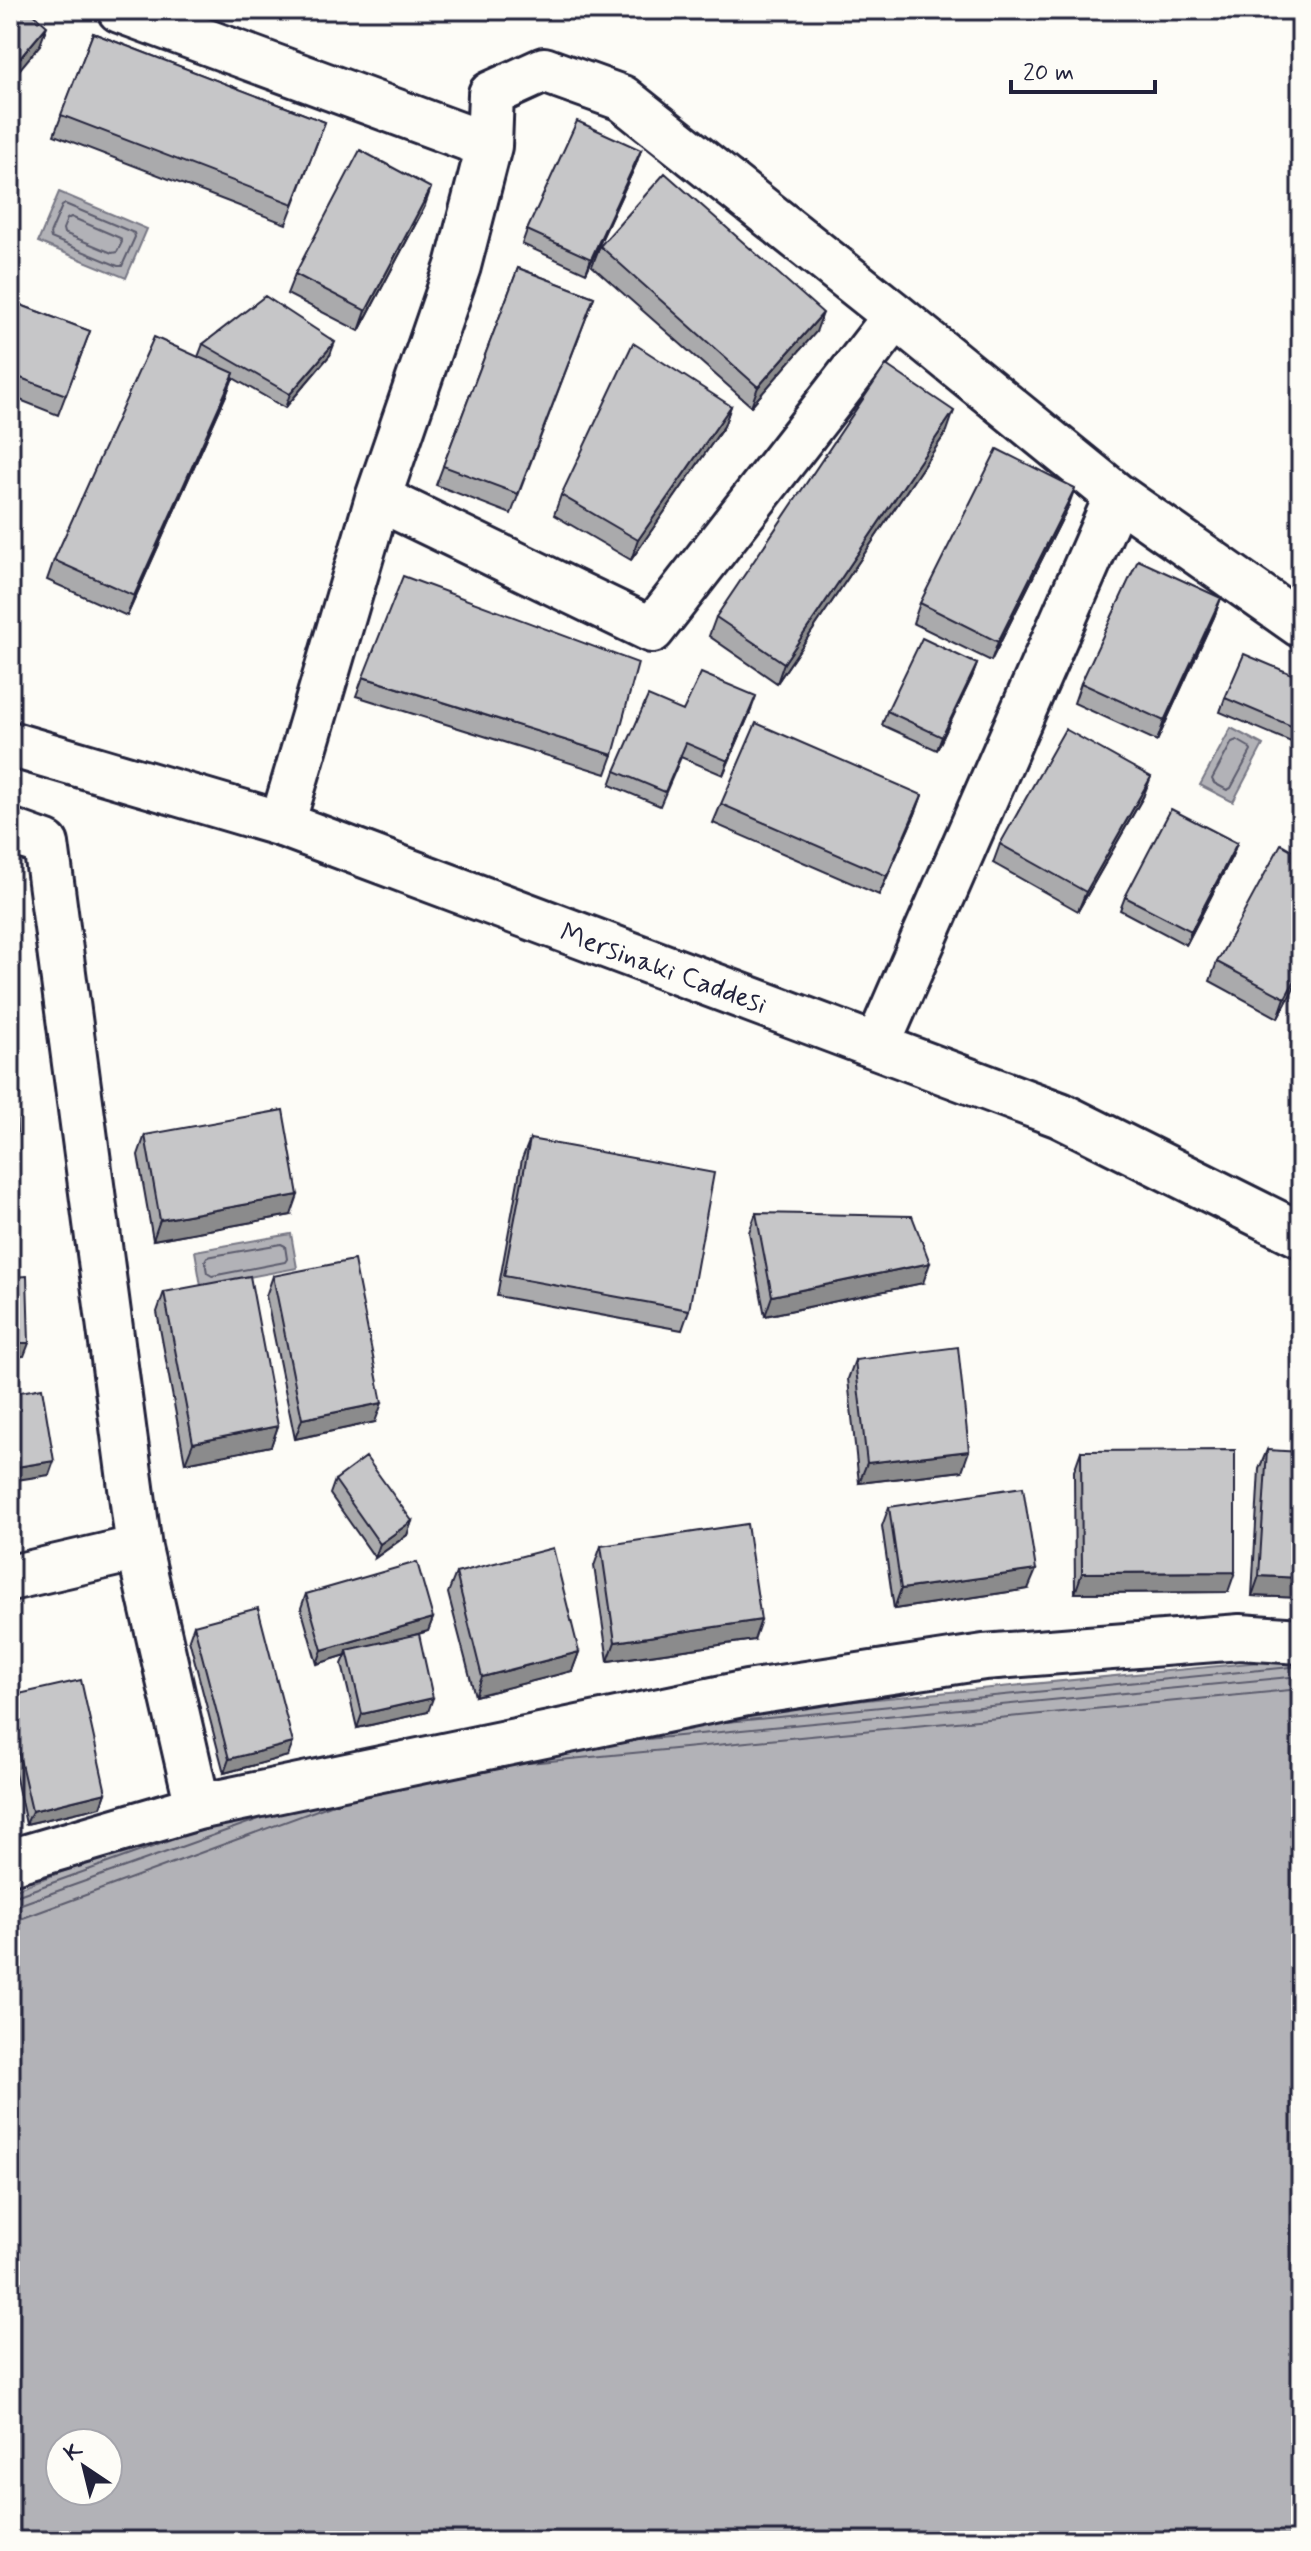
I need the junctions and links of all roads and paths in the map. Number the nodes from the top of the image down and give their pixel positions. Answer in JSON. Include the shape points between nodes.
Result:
{"nodes":[{"id":1,"x":120,"y":10,"type":"edge"},
{"id":2,"x":489,"y":146,"type":"junction"},
{"id":3,"x":896,"y":316,"type":"junction"},
{"id":4,"x":1117,"y":496,"type":"junction"},
{"id":5,"x":378,"y":498,"type":"junction"},
{"id":6,"x":1301,"y":625,"type":"edge"},
{"id":7,"x":10,"y":744,"type":"edge"},
{"id":8,"x":282,"y":824,"type":"junction"},
{"id":9,"x":10,"y":831,"type":"edge"},
{"id":10,"x":877,"y":1046,"type":"junction"},
{"id":11,"x":1301,"y":1235,"type":"edge"},
{"id":12,"x":139,"y":1548,"type":"junction"},
{"id":13,"x":10,"y":1578,"type":"edge"},
{"id":14,"x":1301,"y":1641,"type":"edge"},
{"id":15,"x":198,"y":1807,"type":"junction"},
{"id":16,"x":10,"y":1862,"type":"edge"}],
"edges":[{"from":1,"to":2,"type":"street"},
{"from":2,"to":3,"type":"street","via":[[491,94],[544,70],[622,98]]},
{"from":2,"to":5,"type":"street","via":[[458,266]]},
{"from":3,"to":4,"type":"street"},
{"from":3,"to":5,"type":"street","via":[[652,630]]},
{"from":4,"to":6,"type":"street"},
{"from":4,"to":10,"type":"street"},
{"from":5,"to":8,"type":"street"},
{"from":7,"to":8,"type":"street","name":"Mersinaki Caddesi"},
{"from":8,"to":10,"type":"street","name":"Mersinaki Caddesi"},
{"from":9,"to":12,"type":"street","via":[[46,844]]},
{"from":10,"to":11,"type":"street","name":"Mersinaki Caddesi","via":[[1060,1115]]},
{"from":12,"to":13,"type":"street"},
{"from":12,"to":15,"type":"street"},
{"from":14,"to":15,"type":"street","via":[[1240,1637],[984,1657],[747,1693]]},
{"from":15,"to":16,"type":"street"}]}
